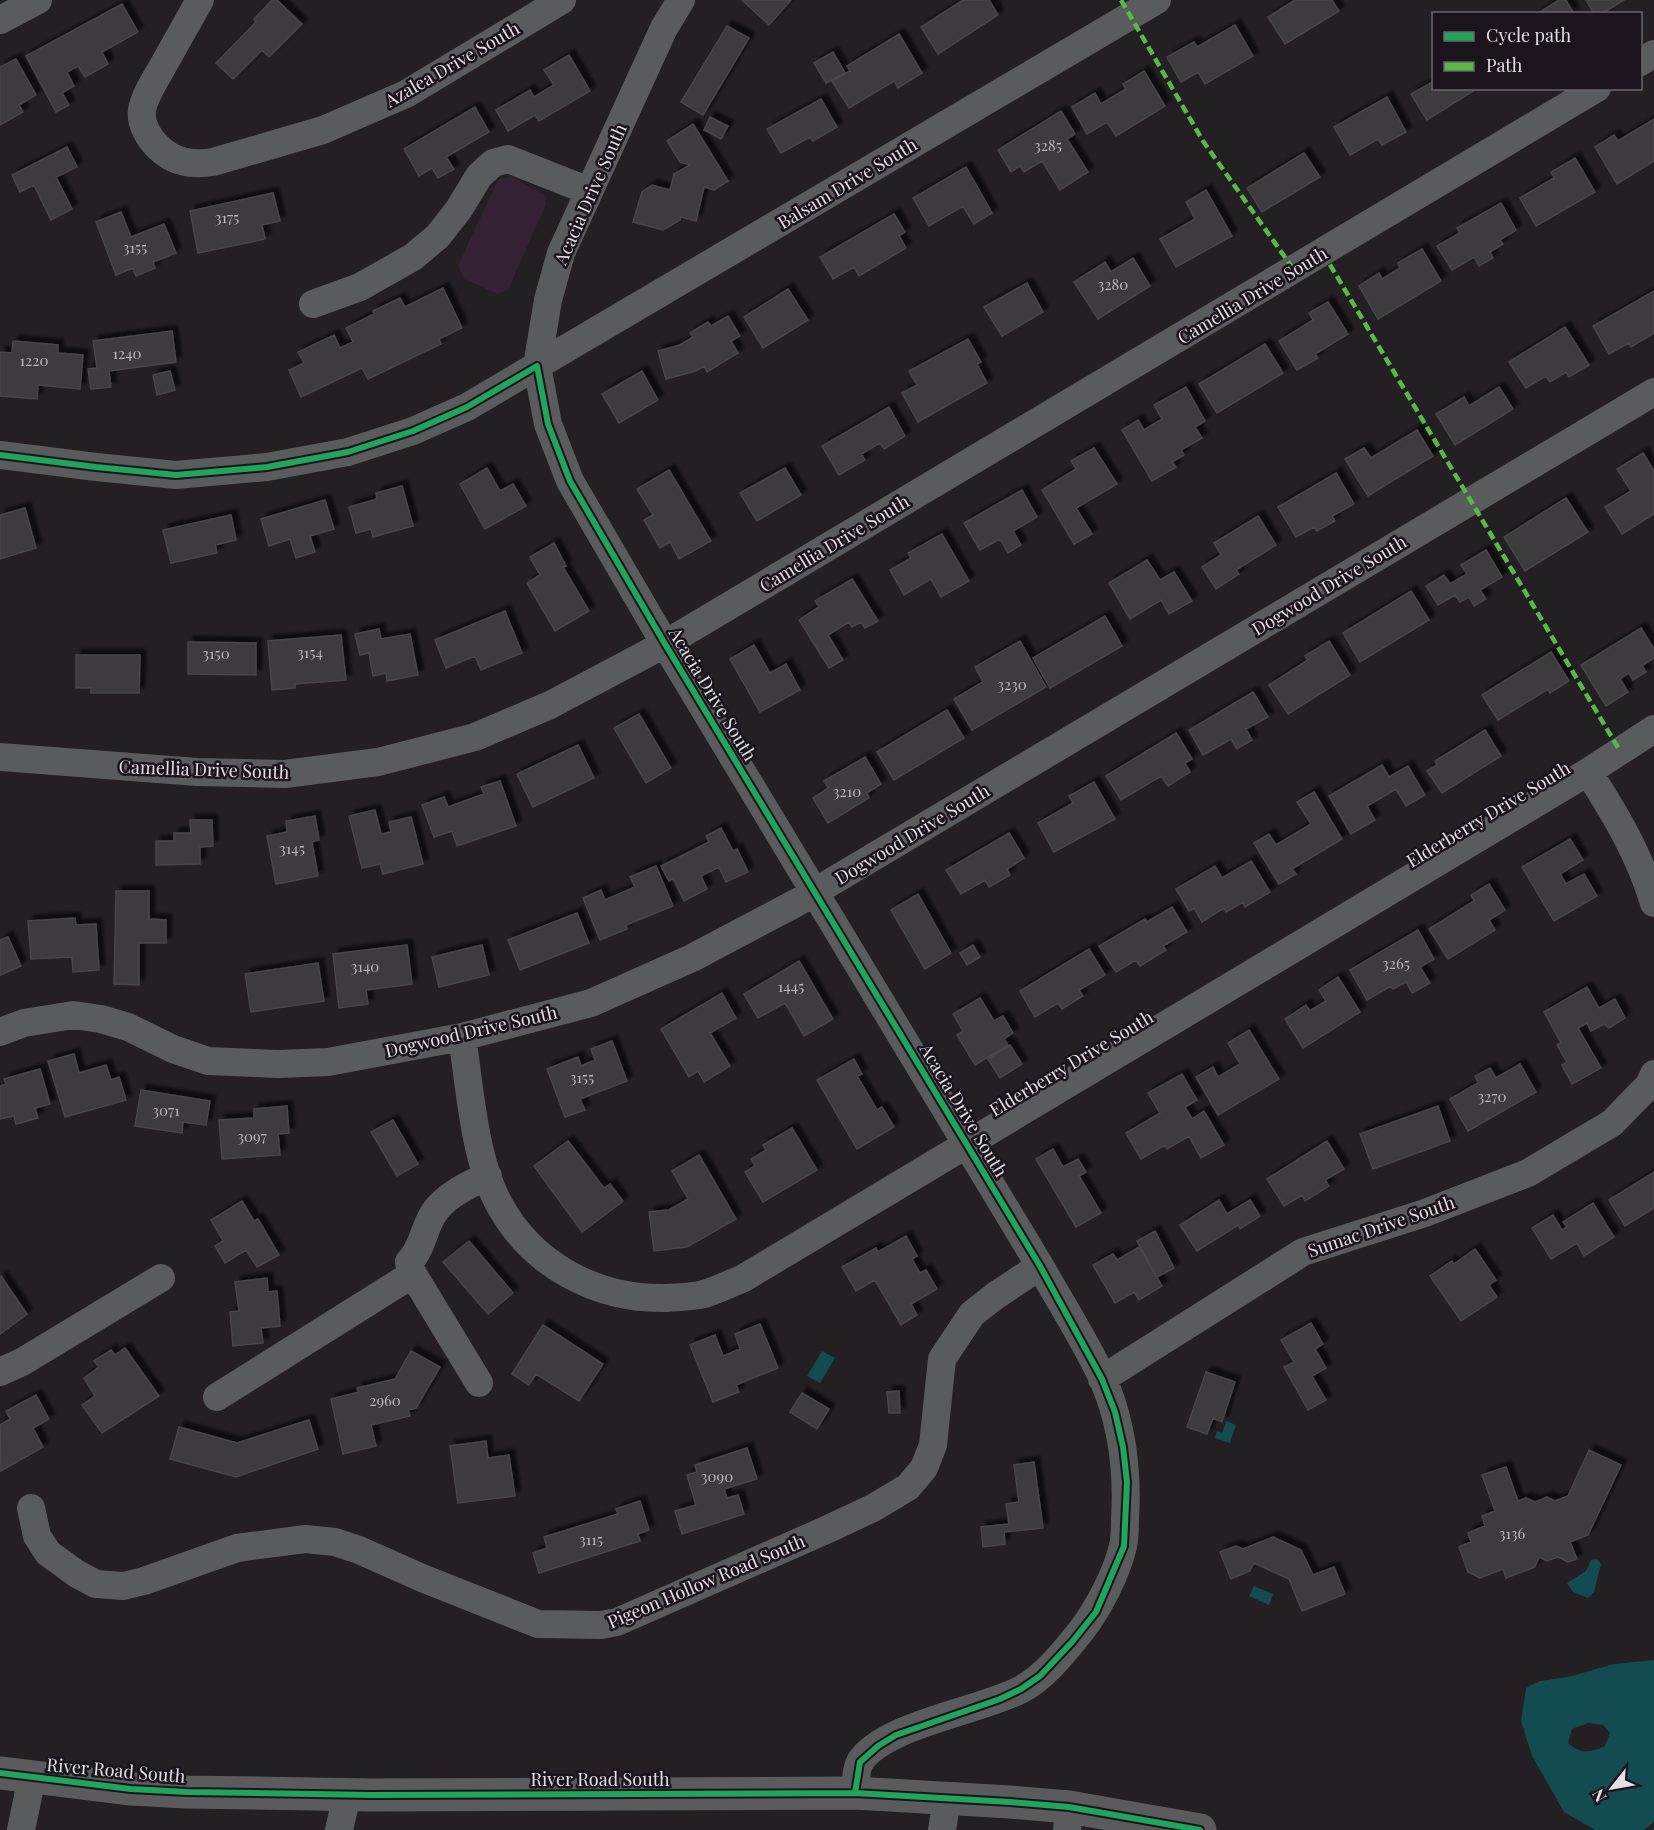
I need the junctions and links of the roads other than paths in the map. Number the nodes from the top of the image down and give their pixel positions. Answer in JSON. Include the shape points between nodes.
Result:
{"nodes":[{"id":1,"x":38,"y":0,"type":"edge"},
{"id":2,"x":200,"y":0,"type":"edge"},
{"id":3,"x":562,"y":0,"type":"edge"},
{"id":4,"x":664,"y":0,"type":"edge"},
{"id":5,"x":681,"y":0,"type":"edge"},
{"id":6,"x":1157,"y":0,"type":"edge"},
{"id":7,"x":0,"y":20,"type":"edge"},
{"id":8,"x":664,"y":28,"type":"junction"},
{"id":9,"x":1594,"y":90,"type":"edge"},
{"id":10,"x":590,"y":191,"type":"junction"},
{"id":11,"x":313,"y":304,"type":"dead end"},
{"id":12,"x":537,"y":366,"type":"junction"},
{"id":13,"x":1654,"y":392,"type":"edge"},
{"id":14,"x":0,"y":455,"type":"edge"},
{"id":15,"x":665,"y":644,"type":"junction"},
{"id":16,"x":1654,"y":729,"type":"edge"},
{"id":17,"x":0,"y":757,"type":"edge"},
{"id":18,"x":1588,"y":772,"type":"junction"},
{"id":19,"x":814,"y":892,"type":"junction"},
{"id":20,"x":1654,"y":903,"type":"edge"},
{"id":21,"x":0,"y":1032,"type":"edge"},
{"id":22,"x":462,"y":1037,"type":"junction"},
{"id":23,"x":1654,"y":1074,"type":"edge"},
{"id":24,"x":966,"y":1143,"type":"junction"},
{"id":25,"x":488,"y":1176,"type":"junction"},
{"id":26,"x":1040,"y":1266,"type":"junction"},
{"id":27,"x":413,"y":1274,"type":"junction"},
{"id":28,"x":161,"y":1278,"type":"dead end"},
{"id":29,"x":0,"y":1372,"type":"edge"},
{"id":30,"x":1102,"y":1378,"type":"junction"},
{"id":31,"x":479,"y":1383,"type":"dead end"},
{"id":32,"x":217,"y":1397,"type":"dead end"},
{"id":33,"x":31,"y":1508,"type":"dead end"},
{"id":34,"x":0,"y":1773,"type":"edge"},
{"id":35,"x":33,"y":1778,"type":"junction"},
{"id":36,"x":855,"y":1793,"type":"junction"},
{"id":37,"x":347,"y":1795,"type":"junction"},
{"id":38,"x":945,"y":1814,"type":"edge"},
{"id":39,"x":1068,"y":1819,"type":"edge"},
{"id":40,"x":21,"y":1830,"type":"edge"},
{"id":41,"x":339,"y":1830,"type":"edge"},
{"id":42,"x":1200,"y":1830,"type":"edge"}],
"edges":[{"from":1,"to":7,"type":"street"},
{"from":2,"to":3,"type":"street","name":"Azalea Drive South","via":[[147,93],[141,112],[153,142],[171,158],[199,164],[323,130],[406,94]]},
{"from":4,"to":8,"type":"street"},
{"from":5,"to":8,"type":"street","name":"Acacia Drive South"},
{"from":6,"to":12,"type":"street","name":"Balsam Drive South"},
{"from":8,"to":10,"type":"street","name":"Acacia Drive South"},
{"from":9,"to":15,"type":"street","name":"Camellia Drive South"},
{"from":10,"to":11,"type":"street","via":[[508,159],[493,163],[479,176],[438,236],[413,257],[360,287]]},
{"from":10,"to":12,"type":"street","name":"Acacia Drive South","via":[[561,253]]},
{"from":12,"to":14,"type":"street","name":"Balsam Drive South","via":[[467,407],[413,431],[348,452],[267,467],[176,475]]},
{"from":12,"to":15,"type":"street","name":"Acacia Drive South","via":[[548,424],[570,481]]},
{"from":13,"to":19,"type":"street","name":"Dogwood Drive South"},
{"from":15,"to":17,"type":"street","name":"Camellia Drive South","via":[[550,705],[476,737],[378,762],[285,774],[215,773]]},
{"from":15,"to":19,"type":"street","name":"Acacia Drive South"},
{"from":16,"to":18,"type":"street","name":"Elderberry Drive South"},
{"from":18,"to":20,"type":"street","via":[[1631,846]]},
{"from":18,"to":24,"type":"street","name":"Elderberry Drive South"},
{"from":19,"to":22,"type":"street","name":"Dogwood Drive South","via":[[692,958],[591,1003]]},
{"from":19,"to":24,"type":"street","name":"Acacia Drive South"},
{"from":21,"to":22,"type":"street","name":"Dogwood Drive South","via":[[24,1023],[73,1015],[128,1028],[208,1061],[279,1064],[328,1062]]},
{"from":22,"to":25,"type":"street","name":"Elderberry Drive South"},
{"from":23,"to":30,"type":"street","name":"Sumac Drive South","via":[[1612,1124],[1528,1173],[1425,1213],[1303,1252]]},
{"from":24,"to":25,"type":"street","name":"Elderberry Drive South","via":[[742,1279],[702,1294],[677,1297],[622,1295],[561,1271],[516,1229]]},
{"from":24,"to":26,"type":"street","name":"Acacia Drive South"},
{"from":25,"to":27,"type":"street","via":[[443,1203],[432,1216],[420,1248],[409,1262]]},
{"from":26,"to":30,"type":"street","name":"Acacia Drive South"},
{"from":26,"to":33,"type":"street","name":"Pigeon Hollow Road South","via":[[972,1314],[942,1359],[933,1445],[924,1468],[908,1487],[826,1530],[617,1622],[538,1624],[359,1550],[335,1542],[305,1539],[237,1548],[123,1586],[96,1584],[48,1553],[37,1536]]},
{"from":27,"to":31,"type":"street"},
{"from":27,"to":32,"type":"street"},
{"from":28,"to":29,"type":"street"},
{"from":30,"to":36,"type":"street","name":"Acacia Drive South","via":[[1115,1412],[1127,1482],[1124,1546],[1096,1612],[1040,1676],[1021,1689],[896,1735],[878,1746],[860,1762]]},
{"from":34,"to":35,"type":"main road","name":"River Road South"},
{"from":35,"to":37,"type":"main road","name":"River Road South","via":[[131,1789]]},
{"from":35,"to":40,"type":"street"},
{"from":36,"to":37,"type":"main road","name":"River Road South"},
{"from":36,"to":38,"type":"main road","name":"River Road South"},
{"from":37,"to":41,"type":"street"},
{"from":38,"to":39,"type":"main road","name":"River Road South","via":[[1010,1802]]},
{"from":39,"to":42,"type":"main road","name":"River Road South"}]}
